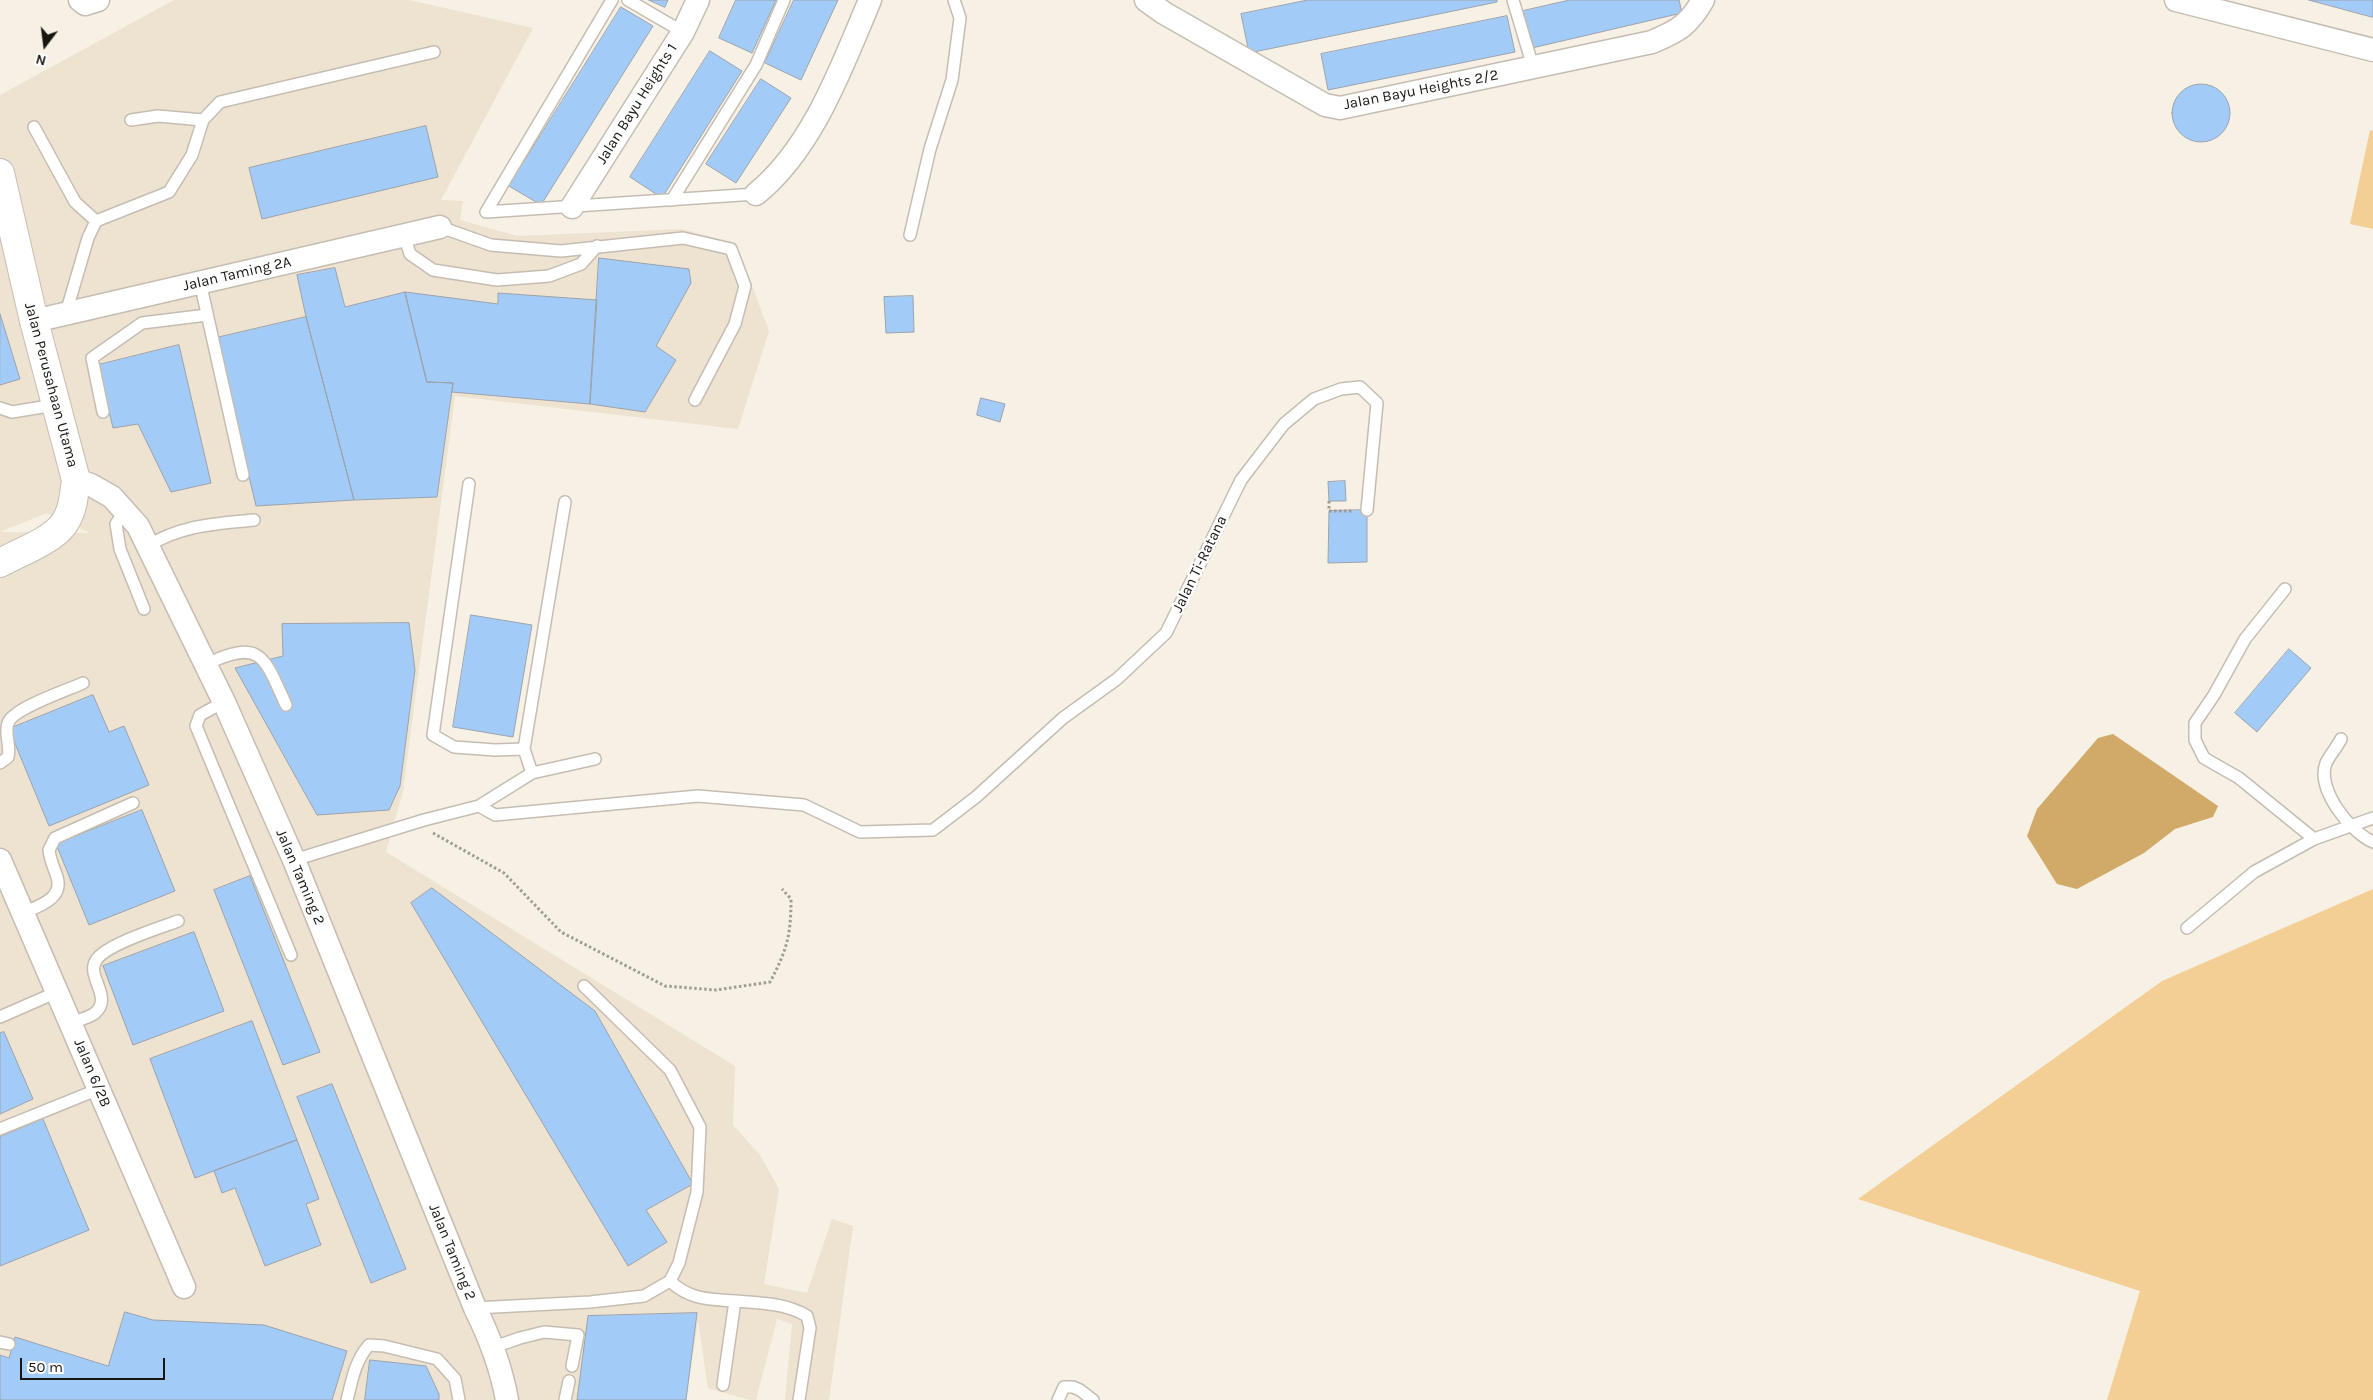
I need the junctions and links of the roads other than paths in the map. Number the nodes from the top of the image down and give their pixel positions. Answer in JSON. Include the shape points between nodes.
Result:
{"nodes":[{"id":1,"x":80,"y":0,"type":"edge"},
{"id":2,"x":98,"y":0,"type":"edge"},
{"id":3,"x":612,"y":0,"type":"edge"},
{"id":4,"x":628,"y":0,"type":"edge"},
{"id":5,"x":698,"y":0,"type":"edge"},
{"id":6,"x":784,"y":0,"type":"edge"},
{"id":7,"x":870,"y":0,"type":"edge"},
{"id":8,"x":954,"y":0,"type":"edge"},
{"id":9,"x":1146,"y":0,"type":"edge"},
{"id":10,"x":1513,"y":0,"type":"edge"},
{"id":11,"x":1703,"y":0,"type":"edge"},
{"id":12,"x":2176,"y":0,"type":"edge"},
{"id":13,"x":2227,"y":6,"type":"edge"},
{"id":14,"x":683,"y":32,"type":"junction"},
{"id":15,"x":2373,"y":50,"type":"edge"},
{"id":16,"x":434,"y":52,"type":"dead end"},
{"id":17,"x":1533,"y":67,"type":"junction"},
{"id":18,"x":131,"y":120,"type":"dead end"},
{"id":19,"x":203,"y":120,"type":"junction"},
{"id":20,"x":34,"y":127,"type":"dead end"},
{"id":21,"x":0,"y":173,"type":"edge"},
{"id":22,"x":756,"y":194,"type":"joint"},
{"id":23,"x":672,"y":200,"type":"junction"},
{"id":24,"x":572,"y":207,"type":"junction"},
{"id":25,"x":96,"y":221,"type":"junction"},
{"id":26,"x":440,"y":227,"type":"joint"},
{"id":27,"x":404,"y":235,"type":"junction"},
{"id":28,"x":910,"y":235,"type":"dead end"},
{"id":29,"x":597,"y":246,"type":"junction"},
{"id":30,"x":200,"y":282,"type":"junction"},
{"id":31,"x":66,"y":313,"type":"junction"},
{"id":32,"x":207,"y":315,"type":"junction"},
{"id":33,"x":34,"y":321,"type":"junction"},
{"id":34,"x":695,"y":400,"type":"dead end"},
{"id":35,"x":54,"y":405,"type":"junction"},
{"id":36,"x":0,"y":408,"type":"edge"},
{"id":37,"x":103,"y":412,"type":"dead end"},
{"id":38,"x":243,"y":475,"type":"dead end"},
{"id":39,"x":76,"y":480,"type":"junction"},
{"id":40,"x":469,"y":484,"type":"dead end"},
{"id":41,"x":565,"y":502,"type":"dead end"},
{"id":42,"x":1367,"y":510,"type":"road end"},
{"id":43,"x":125,"y":511,"type":"junction"},
{"id":44,"x":254,"y":520,"type":"dead end"},
{"id":45,"x":148,"y":546,"type":"junction"},
{"id":46,"x":0,"y":562,"type":"edge"},
{"id":47,"x":2285,"y":589,"type":"dead end"},
{"id":48,"x":144,"y":610,"type":"dead end"},
{"id":49,"x":206,"y":664,"type":"junction"},
{"id":50,"x":83,"y":683,"type":"dead end"},
{"id":51,"x":224,"y":702,"type":"junction"},
{"id":52,"x":286,"y":705,"type":"dead end"},
{"id":53,"x":2341,"y":739,"type":"dead end"},
{"id":54,"x":524,"y":749,"type":"junction"},
{"id":55,"x":595,"y":759,"type":"dead end"},
{"id":56,"x":0,"y":763,"type":"edge"},
{"id":57,"x":532,"y":772,"type":"junction"},
{"id":58,"x":133,"y":803,"type":"dead end"},
{"id":59,"x":479,"y":806,"type":"junction"},
{"id":60,"x":2373,"y":818,"type":"edge"},
{"id":61,"x":2349,"y":825,"type":"junction"},
{"id":62,"x":2314,"y":838,"type":"junction"},
{"id":63,"x":2373,"y":842,"type":"edge"},
{"id":64,"x":0,"y":860,"type":"edge"},
{"id":65,"x":294,"y":860,"type":"junction"},
{"id":66,"x":6,"y":893,"type":"edge"},
{"id":67,"x":23,"y":913,"type":"junction"},
{"id":68,"x":178,"y":921,"type":"dead end"},
{"id":69,"x":2187,"y":928,"type":"dead end"},
{"id":70,"x":291,"y":955,"type":"dead end"},
{"id":71,"x":584,"y":986,"type":"dead end"},
{"id":72,"x":57,"y":992,"type":"junction"},
{"id":73,"x":0,"y":1017,"type":"edge"},
{"id":74,"x":70,"y":1023,"type":"junction"},
{"id":75,"x":99,"y":1089,"type":"junction"},
{"id":76,"x":0,"y":1129,"type":"edge"},
{"id":77,"x":670,"y":1281,"type":"junction"},
{"id":78,"x":184,"y":1286,"type":"dead end"},
{"id":79,"x":735,"y":1301,"type":"junction"},
{"id":80,"x":475,"y":1308,"type":"junction"},
{"id":81,"x":494,"y":1348,"type":"junction"},
{"id":82,"x":572,"y":1366,"type":"dead end"},
{"id":83,"x":569,"y":1381,"type":"dead end"},
{"id":84,"x":723,"y":1385,"type":"dead end"},
{"id":85,"x":347,"y":1400,"type":"edge"},
{"id":86,"x":458,"y":1400,"type":"edge"},
{"id":87,"x":508,"y":1400,"type":"edge"},
{"id":88,"x":564,"y":1400,"type":"edge"},
{"id":89,"x":799,"y":1400,"type":"edge"},
{"id":90,"x":1058,"y":1400,"type":"edge"},
{"id":91,"x":1092,"y":1400,"type":"edge"}],
"edges":[{"from":1,"to":2,"type":"street","via":[[85,4]]},
{"from":3,"to":24,"type":"lane","via":[[486,212]]},
{"from":4,"to":14,"type":"lane"},
{"from":5,"to":14,"type":"street","name":"Jalan Bayu Heights 1"},
{"from":6,"to":23,"type":"lane","via":[[756,65]]},
{"from":7,"to":22,"type":"street","via":[[816,117],[780,172]]},
{"from":8,"to":28,"type":"lane","via":[[960,18],[952,80],[930,149]]},
{"from":9,"to":17,"type":"street","name":"Jalan Bayu Heights 2/2","via":[[1325,104],[1340,108]]},
{"from":10,"to":17,"type":"lane"},
{"from":11,"to":17,"type":"street","name":"Jalan Bayu Heights 2/2","via":[[1692,20],[1661,38]]},
{"from":12,"to":13,"type":"street"},
{"from":13,"to":15,"type":"street"},
{"from":14,"to":24,"type":"street","name":"Jalan Bayu Heights 1"},
{"from":16,"to":19,"type":"lane","via":[[220,102]]},
{"from":18,"to":19,"type":"lane","via":[[158,116]]},
{"from":19,"to":25,"type":"lane","via":[[192,156],[169,192]]},
{"from":20,"to":25,"type":"lane","via":[[75,202]]},
{"from":21,"to":33,"type":"street","name":"Jalan Perusahaan Utama"},
{"from":22,"to":23,"type":"lane"},
{"from":23,"to":24,"type":"lane"},
{"from":25,"to":31,"type":"lane"},
{"from":26,"to":27,"type":"street","name":"Jalan Taming 2A"},
{"from":26,"to":29,"type":"lane","via":[[491,245],[561,251]]},
{"from":27,"to":29,"type":"lane","via":[[410,254],[433,270],[497,280],[549,276],[581,264]]},
{"from":27,"to":30,"type":"street","name":"Jalan Taming 2A"},
{"from":29,"to":34,"type":"lane","via":[[683,238],[731,249],[745,286],[734,324]]},
{"from":30,"to":31,"type":"street","name":"Jalan Taming 2A"},
{"from":30,"to":32,"type":"lane"},
{"from":31,"to":33,"type":"street","name":"Jalan Taming 2A"},
{"from":32,"to":37,"type":"lane","via":[[142,323],[92,358]]},
{"from":32,"to":38,"type":"lane"},
{"from":33,"to":35,"type":"street","name":"Jalan Perusahaan Utama"},
{"from":35,"to":36,"type":"lane","via":[[12,412]]},
{"from":35,"to":39,"type":"street","name":"Jalan Perusahaan Utama"},
{"from":39,"to":43,"type":"street","name":"Jalan Taming 2","via":[[112,497]]},
{"from":39,"to":46,"type":"street","name":"Jalan Perusahaan Utama","via":[[72,504],[63,525],[46,539]]},
{"from":40,"to":54,"type":"lane","via":[[433,735],[454,747]]},
{"from":41,"to":54,"type":"lane"},
{"from":42,"to":59,"type":"lane","name":"Jalan Ti-Ratana","via":[[1377,402],[1360,387],[1340,389],[1314,399],[1284,424],[1242,480],[1166,633],[1117,679],[1063,718],[976,797],[932,830],[860,832],[804,805],[698,796],[495,815]]},
{"from":43,"to":45,"type":"street","name":"Jalan Taming 2","via":[[138,526]]},
{"from":43,"to":48,"type":"lane","via":[[116,524],[120,549]]},
{"from":44,"to":45,"type":"lane","via":[[190,528],[166,534]]},
{"from":45,"to":49,"type":"street","name":"Jalan Taming 2"},
{"from":47,"to":62,"type":"lane","via":[[2245,639],[2195,723],[2195,740],[2204,758],[2238,778]]},
{"from":49,"to":51,"type":"street","name":"Jalan Taming 2"},
{"from":49,"to":52,"type":"lane","via":[[241,651],[257,655],[268,666]]},
{"from":50,"to":56,"type":"lane","via":[[18,712],[8,722],[6,734],[10,747],[8,757]]},
{"from":51,"to":65,"type":"street","name":"Jalan Taming 2"},
{"from":51,"to":70,"type":"lane","via":[[200,715],[196,726]]},
{"from":53,"to":61,"type":"lane","via":[[2326,763],[2324,780]]},
{"from":54,"to":57,"type":"lane"},
{"from":55,"to":57,"type":"lane"},
{"from":57,"to":59,"type":"lane"},
{"from":58,"to":67,"type":"lane","via":[[55,838],[49,850],[58,880],[57,891],[52,898]]},
{"from":59,"to":65,"type":"lane"},
{"from":60,"to":61,"type":"lane"},
{"from":61,"to":62,"type":"lane"},
{"from":61,"to":63,"type":"lane"},
{"from":62,"to":69,"type":"lane","via":[[2254,872]]},
{"from":64,"to":66,"type":"street","name":"Jalan 6/2B"},
{"from":65,"to":80,"type":"street","name":"Jalan Taming 2"},
{"from":66,"to":67,"type":"street","name":"Jalan 6/2B"},
{"from":67,"to":72,"type":"street","name":"Jalan 6/2B"},
{"from":68,"to":74,"type":"lane","via":[[105,951],[96,960],[93,971],[102,996],[101,1006],[94,1014]]},
{"from":71,"to":77,"type":"lane","via":[[670,1070],[700,1127],[697,1192],[679,1263]]},
{"from":72,"to":73,"type":"lane"},
{"from":72,"to":74,"type":"street","name":"Jalan 6/2B"},
{"from":74,"to":75,"type":"street","name":"Jalan 6/2B"},
{"from":75,"to":76,"type":"lane"},
{"from":75,"to":78,"type":"street","name":"Jalan 6/2B"},
{"from":77,"to":79,"type":"lane","via":[[681,1292],[700,1298]]},
{"from":77,"to":80,"type":"lane","via":[[644,1296]]},
{"from":79,"to":84,"type":"lane"},
{"from":79,"to":89,"type":"lane","via":[[768,1303],[795,1309],[806,1316],[810,1328]]},
{"from":80,"to":81,"type":"street","name":"Jalan Taming 2"},
{"from":81,"to":82,"type":"lane","via":[[544,1332],[578,1335]]},
{"from":81,"to":87,"type":"street","name":"Jalan Taming 2"},
{"from":83,"to":88,"type":"lane"},
{"from":85,"to":86,"type":"lane","via":[[361,1354],[369,1345],[437,1360],[455,1379]]},
{"from":90,"to":91,"type":"lane","via":[[1064,1387],[1073,1387]]}]}
